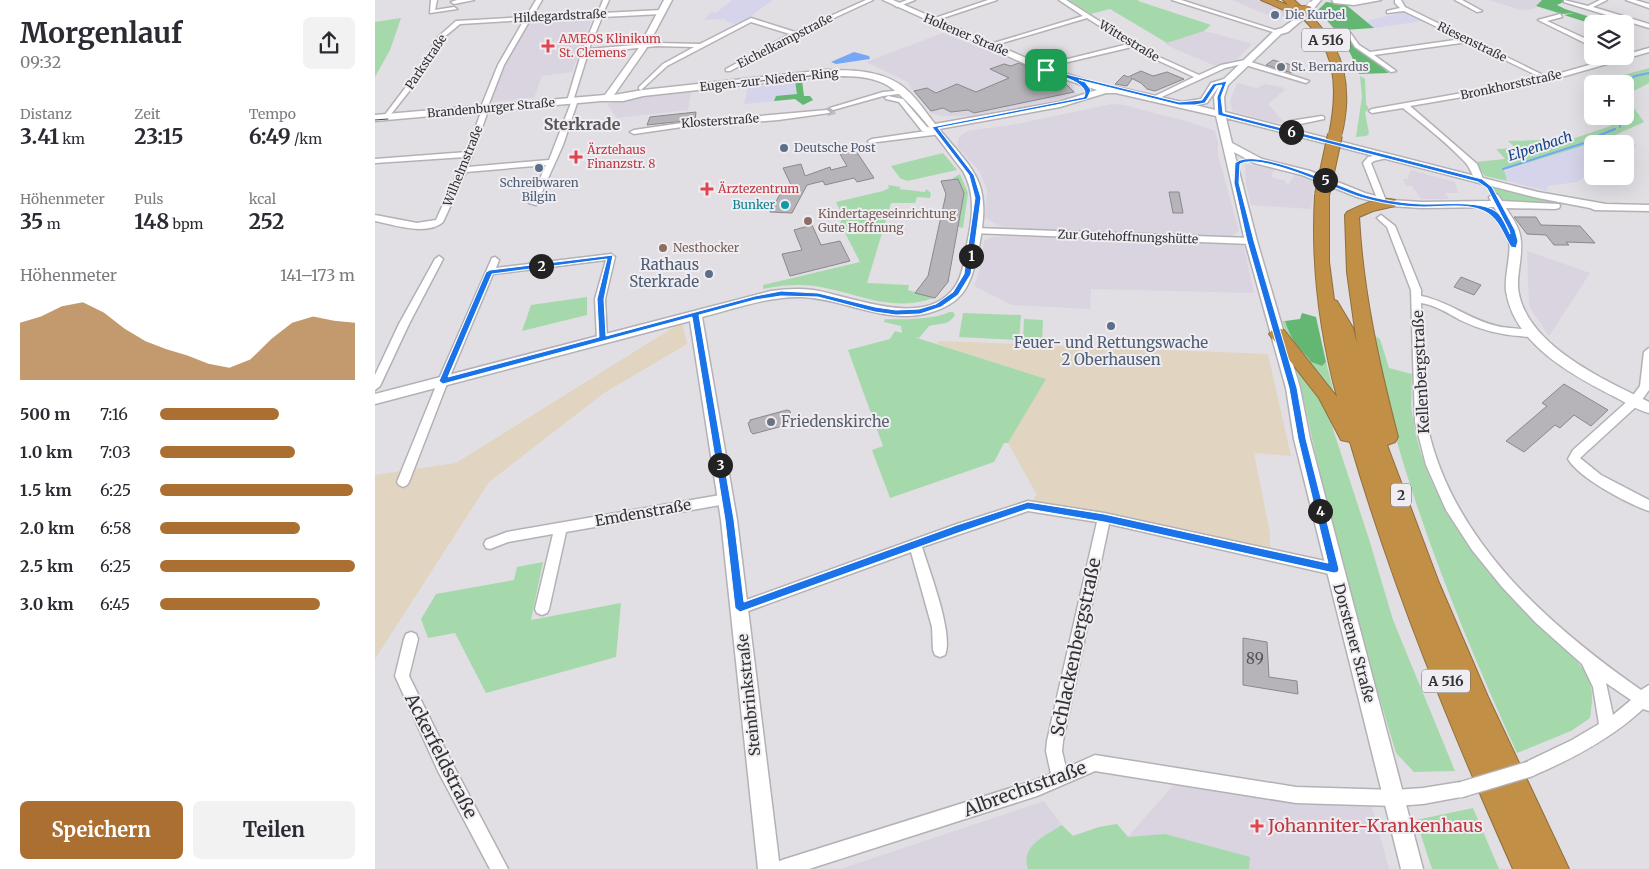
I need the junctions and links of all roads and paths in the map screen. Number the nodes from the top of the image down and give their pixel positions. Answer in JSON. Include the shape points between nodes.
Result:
{"nodes":[{"id":1,"x":434,"y":0,"type":"edge"},
{"id":2,"x":471,"y":0,"type":"edge"},
{"id":3,"x":539,"y":0,"type":"edge"},
{"id":4,"x":606,"y":0,"type":"edge"},
{"id":5,"x":668,"y":0,"type":"edge"},
{"id":6,"x":870,"y":0,"type":"edge"},
{"id":7,"x":887,"y":0,"type":"edge"},
{"id":8,"x":912,"y":0,"type":"edge"},
{"id":9,"x":994,"y":0,"type":"edge"},
{"id":10,"x":1062,"y":0,"type":"edge"},
{"id":11,"x":1175,"y":0,"type":"edge"},
{"id":12,"x":1266,"y":0,"type":"edge"},
{"id":13,"x":1288,"y":0,"type":"edge"},
{"id":14,"x":1378,"y":0,"type":"edge"},
{"id":15,"x":1398,"y":0,"type":"edge"},
{"id":16,"x":1458,"y":0,"type":"edge"},
{"id":17,"x":1569,"y":0,"type":"edge"},
{"id":18,"x":1604,"y":0,"type":"edge"},
{"id":19,"x":1629,"y":0,"type":"edge"},
{"id":20,"x":454,"y":1,"type":"edge"},
{"id":21,"x":1334,"y":2,"type":"dead end"},
{"id":22,"x":897,"y":5,"type":"junction"},
{"id":23,"x":1305,"y":6,"type":"edge"},
{"id":24,"x":1649,"y":6,"type":"edge"},
{"id":25,"x":1588,"y":8,"type":"junction"},
{"id":26,"x":454,"y":9,"type":"junction"},
{"id":27,"x":1405,"y":9,"type":"junction"},
{"id":28,"x":1479,"y":10,"type":"dead end"},
{"id":29,"x":662,"y":12,"type":"junction"},
{"id":30,"x":1389,"y":12,"type":"dead end"},
{"id":31,"x":599,"y":13,"type":"junction"},
{"id":32,"x":1089,"y":16,"type":"junction"},
{"id":33,"x":1560,"y":16,"type":"dead end"},
{"id":34,"x":528,"y":18,"type":"junction"},
{"id":35,"x":932,"y":20,"type":"junction"},
{"id":36,"x":458,"y":22,"type":"junction"},
{"id":37,"x":1649,"y":26,"type":"edge"},
{"id":38,"x":1278,"y":32,"type":"junction"},
{"id":39,"x":1347,"y":32,"type":"dead end"},
{"id":40,"x":795,"y":34,"type":"junction"},
{"id":41,"x":1467,"y":40,"type":"junction"},
{"id":42,"x":1584,"y":41,"type":"edge"},
{"id":43,"x":989,"y":45,"type":"junction"},
{"id":44,"x":1133,"y":45,"type":"junction"},
{"id":45,"x":643,"y":46,"type":"junction"},
{"id":46,"x":700,"y":46,"type":"junction"},
{"id":47,"x":1649,"y":50,"type":"edge"},
{"id":48,"x":585,"y":51,"type":"junction"},
{"id":49,"x":1634,"y":53,"type":"edge"},
{"id":50,"x":1369,"y":54,"type":"junction"},
{"id":51,"x":1244,"y":63,"type":"junction"},
{"id":52,"x":1591,"y":65,"type":"edge"},
{"id":53,"x":728,"y":70,"type":"dead end"},
{"id":54,"x":1046,"y":70,"type":"junction"},
{"id":55,"x":1393,"y":71,"type":"dead end"},
{"id":56,"x":1538,"y":74,"type":"dead end"},
{"id":57,"x":1198,"y":77,"type":"junction"},
{"id":58,"x":1306,"y":81,"type":"dead end"},
{"id":59,"x":1225,"y":82,"type":"junction"},
{"id":60,"x":1083,"y":83,"type":"junction"},
{"id":61,"x":641,"y":88,"type":"dead end"},
{"id":62,"x":1108,"y":91,"type":"junction"},
{"id":63,"x":904,"y":92,"type":"junction"},
{"id":64,"x":1342,"y":92,"type":"junction"},
{"id":65,"x":608,"y":98,"type":"junction"},
{"id":66,"x":891,"y":98,"type":"junction"},
{"id":67,"x":1086,"y":98,"type":"junction"},
{"id":68,"x":1142,"y":98,"type":"junction"},
{"id":69,"x":1155,"y":98,"type":"junction"},
{"id":70,"x":573,"y":100,"type":"junction"},
{"id":71,"x":1179,"y":104,"type":"junction"},
{"id":72,"x":1405,"y":106,"type":"junction"},
{"id":73,"x":486,"y":108,"type":"junction"},
{"id":74,"x":830,"y":110,"type":"junction"},
{"id":75,"x":1372,"y":111,"type":"dead end"},
{"id":76,"x":1220,"y":114,"type":"junction"},
{"id":77,"x":925,"y":116,"type":"junction"},
{"id":78,"x":1191,"y":116,"type":"junction"},
{"id":79,"x":386,"y":117,"type":"junction"},
{"id":80,"x":375,"y":118,"type":"edge"},
{"id":81,"x":1323,"y":118,"type":"dead end"},
{"id":82,"x":969,"y":124,"type":"junction"},
{"id":83,"x":1260,"y":124,"type":"junction"},
{"id":84,"x":1224,"y":128,"type":"junction"},
{"id":85,"x":933,"y":129,"type":"junction"},
{"id":86,"x":1288,"y":131,"type":"junction"},
{"id":87,"x":634,"y":132,"type":"dead end"},
{"id":88,"x":1227,"y":144,"type":"junction"},
{"id":89,"x":951,"y":150,"type":"junction"},
{"id":90,"x":470,"y":154,"type":"junction"},
{"id":91,"x":1383,"y":156,"type":"junction"},
{"id":92,"x":375,"y":161,"type":"edge"},
{"id":93,"x":1258,"y":161,"type":"junction"},
{"id":94,"x":551,"y":162,"type":"junction"},
{"id":95,"x":462,"y":170,"type":"junction"},
{"id":96,"x":1480,"y":180,"type":"junction"},
{"id":97,"x":1236,"y":183,"type":"junction"},
{"id":98,"x":533,"y":203,"type":"dead end"},
{"id":99,"x":1384,"y":207,"type":"junction"},
{"id":100,"x":1605,"y":207,"type":"junction"},
{"id":101,"x":1495,"y":208,"type":"junction"},
{"id":102,"x":1649,"y":208,"type":"edge"},
{"id":103,"x":375,"y":218,"type":"edge"},
{"id":104,"x":977,"y":219,"type":"junction"},
{"id":105,"x":1005,"y":232,"type":"junction"},
{"id":106,"x":974,"y":237,"type":"junction"},
{"id":107,"x":1251,"y":241,"type":"junction"},
{"id":108,"x":439,"y":259,"type":"dead end"},
{"id":109,"x":495,"y":260,"type":"dead end"},
{"id":110,"x":490,"y":272,"type":"junction"},
{"id":111,"x":1323,"y":290,"type":"junction"},
{"id":112,"x":1417,"y":299,"type":"junction"},
{"id":113,"x":695,"y":314,"type":"junction"},
{"id":114,"x":1533,"y":333,"type":"junction"},
{"id":115,"x":1278,"y":334,"type":"junction"},
{"id":116,"x":602,"y":339,"type":"junction"},
{"id":117,"x":1649,"y":352,"type":"edge"},
{"id":118,"x":443,"y":381,"type":"junction"},
{"id":119,"x":375,"y":386,"type":"edge"},
{"id":120,"x":375,"y":399,"type":"edge"},
{"id":121,"x":1635,"y":400,"type":"junction"},
{"id":122,"x":1649,"y":408,"type":"edge"},
{"id":123,"x":403,"y":482,"type":"dead end"},
{"id":124,"x":1374,"y":488,"type":"junction"},
{"id":125,"x":726,"y":500,"type":"junction"},
{"id":126,"x":1649,"y":506,"type":"edge"},
{"id":127,"x":1104,"y":518,"type":"junction"},
{"id":128,"x":561,"y":527,"type":"junction"},
{"id":129,"x":489,"y":544,"type":"dead end"},
{"id":130,"x":915,"y":545,"type":"junction"},
{"id":131,"x":1413,"y":546,"type":"junction"},
{"id":132,"x":1334,"y":569,"type":"junction"},
{"id":133,"x":740,"y":608,"type":"junction"},
{"id":134,"x":543,"y":609,"type":"dead end"},
{"id":135,"x":411,"y":639,"type":"dead end"},
{"id":136,"x":940,"y":650,"type":"dead end"},
{"id":137,"x":1585,"y":658,"type":"junction"},
{"id":138,"x":1647,"y":698,"type":"edge"},
{"id":139,"x":1607,"y":728,"type":"junction"},
{"id":140,"x":1060,"y":777,"type":"junction"},
{"id":141,"x":1395,"y":798,"type":"junction"},
{"id":142,"x":499,"y":869,"type":"edge"},
{"id":143,"x":769,"y":869,"type":"edge"},
{"id":144,"x":782,"y":869,"type":"edge"},
{"id":145,"x":1412,"y":869,"type":"edge"},
{"id":146,"x":1529,"y":869,"type":"edge"},
{"id":147,"x":1554,"y":869,"type":"edge"}],
"edges":[{"from":1,"to":26,"type":"street","name":"Parkstraße","via":[[432,12]]},
{"from":2,"to":20,"type":"street"},
{"from":3,"to":34,"type":"street","name":"Wilhelmstraße"},
{"from":4,"to":31,"type":"street"},
{"from":5,"to":29,"type":"main road"},
{"from":6,"to":40,"type":"street","name":"Eichelkampstraße"},
{"from":7,"to":22,"type":"main road","name":"Holtener Straße"},
{"from":8,"to":22,"type":"street"},
{"from":9,"to":35,"type":"street"},
{"from":10,"to":32,"type":"street","name":"Wittestraße"},
{"from":11,"to":38,"type":"street"},
{"from":12,"to":23,"type":"highway"},
{"from":13,"to":64,"type":"highway","number":"A 516","via":[[1326,40],[1338,65]]},
{"from":14,"to":21,"type":"street"},
{"from":15,"to":27,"type":"street","name":"Riesenstraße"},
{"from":16,"to":28,"type":"street"},
{"from":17,"to":25,"type":"street","via":[[1566,1]]},
{"from":18,"to":25,"type":"street"},
{"from":19,"to":24,"type":"street"},
{"from":20,"to":26,"type":"street","name":"Parkstraße"},
{"from":22,"to":35,"type":"main road","name":"Holtener Straße"},
{"from":23,"to":38,"type":"main road","via":[[1285,30]]},
{"from":23,"to":64,"type":"highway","number":"A 516","via":[[1331,34],[1343,53],[1351,75]]},
{"from":25,"to":37,"type":"street"},
{"from":26,"to":36,"type":"street","name":"Parkstraße"},
{"from":27,"to":30,"type":"street"},
{"from":27,"to":41,"type":"street","name":"Riesenstraße"},
{"from":29,"to":31,"type":"street","name":"Hildegardstraße"},
{"from":29,"to":45,"type":"main road"},
{"from":31,"to":34,"type":"street","name":"Hildegardstraße"},
{"from":31,"to":48,"type":"street"},
{"from":32,"to":43,"type":"street"},
{"from":32,"to":44,"type":"street","name":"Wittestraße"},
{"from":33,"to":42,"type":"street","via":[[1541,20]]},
{"from":34,"to":36,"type":"street","name":"Hildegardstraße"},
{"from":34,"to":73,"type":"street","name":"Wilhelmstraße","via":[[501,65]]},
{"from":35,"to":43,"type":"main road","name":"Holtener Straße"},
{"from":36,"to":79,"type":"street","name":"Parkstraße","via":[[441,37],[415,80]]},
{"from":38,"to":51,"type":"main road"},
{"from":39,"to":50,"type":"street","via":[[1357,46]]},
{"from":40,"to":46,"type":"street","via":[[751,20]]},
{"from":40,"to":53,"type":"street","name":"Eichelkampstraße"},
{"from":41,"to":50,"type":"street"},
{"from":41,"to":56,"type":"street","name":"Riesenstraße"},
{"from":43,"to":54,"type":"main road","name":"Holtener Straße"},
{"from":44,"to":54,"type":"street","via":[[1066,61]]},
{"from":44,"to":57,"type":"street","name":"Wittestraße"},
{"from":45,"to":46,"type":"street"},
{"from":45,"to":48,"type":"street"},
{"from":45,"to":65,"type":"main road"},
{"from":46,"to":61,"type":"street","via":[[665,65]]},
{"from":47,"to":49,"type":"street","name":"Bronkhorststraße"},
{"from":48,"to":70,"type":"street"},
{"from":50,"to":55,"type":"street"},
{"from":51,"to":57,"type":"street","via":[[1227,64]]},
{"from":51,"to":58,"type":"street"},
{"from":51,"to":59,"type":"main road"},
{"from":52,"to":72,"type":"street","name":"Bronkhorststraße","via":[[1537,82]]},
{"from":54,"to":60,"type":"main road","name":"Holtener Straße"},
{"from":54,"to":62,"type":"main road","name":"Holtener Straße"},
{"from":57,"to":69,"type":"street"},
{"from":59,"to":71,"type":"main road","via":[[1214,85],[1204,102]]},
{"from":59,"to":76,"type":"main road","name":"Dorstener Straße","via":[[1219,97]]},
{"from":60,"to":62,"type":"main road","name":"Holtener Straße"},
{"from":60,"to":67,"type":"main road","via":[[1088,90]]},
{"from":62,"to":67,"type":"main road"},
{"from":62,"to":68,"type":"main road"},
{"from":62,"to":68,"type":"main road","name":"Holtener Straße"},
{"from":62,"to":82,"type":"main road"},
{"from":63,"to":65,"type":"main road","name":"Eugen-zur-Nieden-Ring","via":[[877,77],[833,72]]},
{"from":63,"to":66,"type":"street","name":"Klosterstraße"},
{"from":63,"to":74,"type":"street","name":"Klosterstraße","via":[[883,94]]},
{"from":63,"to":77,"type":"main road","name":"Eugen-zur-Nieden-Ring"},
{"from":64,"to":111,"type":"highway","number":"A 516","bridge":true,"via":[[1322,195],[1319,247]]},
{"from":65,"to":70,"type":"main road","name":"Brandenburger Straße"},
{"from":66,"to":74,"type":"street","name":"Klosterstraße"},
{"from":66,"to":85,"type":"street","name":"Eugen-zur-Nieden-Ring","via":[[901,100]]},
{"from":67,"to":82,"type":"main road"},
{"from":68,"to":69,"type":"main road","name":"Holtener Straße"},
{"from":68,"to":78,"type":"main road","name":"Holtener Straße"},
{"from":69,"to":71,"type":"main road","name":"Holtener Straße"},
{"from":70,"to":73,"type":"main road","name":"Brandenburger Straße"},
{"from":70,"to":94,"type":"street"},
{"from":71,"to":76,"type":"main road","name":"Holtener Straße"},
{"from":72,"to":75,"type":"street","name":"Bronkhorststraße"},
{"from":72,"to":96,"type":"street","via":[[1464,156]]},
{"from":73,"to":79,"type":"main road","name":"Brandenburger Straße"},
{"from":73,"to":90,"type":"street","name":"Wilhelmstraße"},
{"from":74,"to":87,"type":"street","name":"Klosterstraße","via":[[670,124]]},
{"from":76,"to":78,"type":"main road","via":[[1214,117]]},
{"from":76,"to":83,"type":"main road","name":"Holtener Straße"},
{"from":76,"to":84,"type":"main road","name":"Dorstener Straße"},
{"from":77,"to":82,"type":"main road"},
{"from":77,"to":85,"type":"main road","name":"Eugen-zur-Nieden-Ring"},
{"from":78,"to":84,"type":"main road","name":"Holtener Straße"},
{"from":79,"to":80,"type":"main road","name":"Brandenburger Straße"},
{"from":81,"to":86,"type":"street","via":[[1293,123]]},
{"from":82,"to":85,"type":"main road"},
{"from":82,"to":89,"type":"main road","via":[[956,135]]},
{"from":83,"to":84,"type":"main road","via":[[1232,122]]},
{"from":83,"to":86,"type":"main road"},
{"from":84,"to":88,"type":"main road","name":"Dorstener Straße"},
{"from":85,"to":85,"type":"street","via":[[883,136],[873,142]]},
{"from":85,"to":89,"type":"main road","name":"Eugen-zur-Nieden-Ring"},
{"from":86,"to":91,"type":"main road"},
{"from":88,"to":93,"type":"main road"},
{"from":88,"to":97,"type":"main road","name":"Dorstener Straße"},
{"from":89,"to":104,"type":"main road","name":"Eugen-zur-Nieden-Ring","via":[[973,179],[978,198]]},
{"from":90,"to":92,"type":"street"},
{"from":90,"to":95,"type":"street","name":"Wilhelmstraße"},
{"from":91,"to":96,"type":"main road"},
{"from":91,"to":99,"type":"street","name":"Kellenbergstraße","via":[[1367,163]]},
{"from":93,"to":97,"type":"main road","via":[[1239,162]]},
{"from":93,"to":99,"type":"main road","via":[[1306,173]]},
{"from":94,"to":95,"type":"street"},
{"from":94,"to":98,"type":"street"},
{"from":95,"to":103,"type":"street","name":"Wilhelmstraße","via":[[447,207],[436,224],[422,226]]},
{"from":96,"to":100,"type":"main road"},
{"from":96,"to":101,"type":"main road"},
{"from":97,"to":107,"type":"main road","name":"Dorstener Straße"},
{"from":99,"to":101,"type":"main road","via":[[1461,205]]},
{"from":99,"to":112,"type":"street","name":"Kellenbergstraße"},
{"from":99,"to":131,"type":"highway","number":"2","via":[[1369,207],[1352,215],[1354,261],[1359,311],[1371,372]]},
{"from":100,"to":101,"type":"main road"},
{"from":100,"to":102,"type":"main road"},
{"from":101,"to":114,"type":"main road","via":[[1514,247],[1513,293],[1519,311]]},
{"from":104,"to":105,"type":"street","name":"Zur Gutehoffnungshütte"},
{"from":104,"to":106,"type":"main road","name":"Eugen-zur-Nieden-Ring"},
{"from":105,"to":106,"type":"street","name":"Zur Gutehoffnungshütte"},
{"from":105,"to":107,"type":"street","name":"Zur Gutehoffnungshütte"},
{"from":106,"to":113,"type":"main road","name":"Eugen-zur-Nieden-Ring","via":[[967,274],[959,290],[948,300],[927,310],[887,312],[818,295],[792,293],[755,298]]},
{"from":107,"to":115,"type":"main road","name":"Dorstener Straße"},
{"from":108,"to":119,"type":"street"},
{"from":109,"to":110,"type":"street"},
{"from":110,"to":116,"type":"street","via":[[611,257],[600,299]]},
{"from":110,"to":118,"type":"street"},
{"from":111,"to":124,"type":"highway","number":"A 516","via":[[1337,362]]},
{"from":111,"to":131,"type":"highway","number":"A 516","via":[[1344,328],[1382,461]]},
{"from":112,"to":114,"type":"street","via":[[1429,300],[1498,331]]},
{"from":112,"to":137,"type":"street","name":"Kellenbergstraße","via":[[1421,422],[1427,454],[1443,490],[1462,525],[1492,565],[1531,608]]},
{"from":113,"to":116,"type":"main road","name":"Eugen-zur-Nieden-Ring"},
{"from":113,"to":125,"type":"main road","name":"Steinbrinkstraße"},
{"from":114,"to":121,"type":"main road","via":[[1575,367]]},
{"from":115,"to":124,"type":"highway","via":[[1326,394]]},
{"from":115,"to":132,"type":"main road","name":"Dorstener Straße"},
{"from":116,"to":118,"type":"main road","name":"Eugen-zur-Nieden-Ring"},
{"from":117,"to":121,"type":"street","via":[[1646,382]]},
{"from":118,"to":120,"type":"main road","name":"Eugen-zur-Nieden-Ring"},
{"from":118,"to":123,"type":"street"},
{"from":121,"to":122,"type":"main road"},
{"from":121,"to":126,"type":"street","via":[[1574,457],[1575,462],[1588,472]]},
{"from":124,"to":146,"type":"highway","number":"A 516","via":[[1429,639]]},
{"from":125,"to":128,"type":"street","name":"Emdenstraße"},
{"from":125,"to":133,"type":"main road","name":"Steinbrinkstraße"},
{"from":127,"to":130,"type":"street","via":[[1022,506]]},
{"from":127,"to":132,"type":"street"},
{"from":127,"to":140,"type":"street","name":"Schlackenbergstraße","via":[[1055,742]]},
{"from":128,"to":129,"type":"street","name":"Emdenstraße","via":[[507,537]]},
{"from":128,"to":134,"type":"street"},
{"from":130,"to":133,"type":"street"},
{"from":130,"to":136,"type":"street","via":[[939,626]]},
{"from":131,"to":147,"type":"highway","number":"A 516","via":[[1475,698]]},
{"from":132,"to":141,"type":"main road","name":"Dorstener Straße"},
{"from":133,"to":143,"type":"main road","name":"Steinbrinkstraße"},
{"from":135,"to":142,"type":"street","name":"Ackerfeldstraße","via":[[402,676]]},
{"from":137,"to":138,"type":"street","name":"Kellenbergstraße"},
{"from":137,"to":139,"type":"street","name":"Kellenbergstraße","via":[[1602,691]]},
{"from":138,"to":139,"type":"street","name":"Albrechtstraße"},
{"from":139,"to":141,"type":"street","name":"Albrechtstraße","bridge":true,"via":[[1573,749],[1530,769],[1459,790]]},
{"from":140,"to":141,"type":"street","name":"Albrechtstraße","via":[[1095,763],[1275,793]]},
{"from":140,"to":144,"type":"street","name":"Albrechtstraße","via":[[1037,788]]},
{"from":141,"to":145,"type":"main road","name":"Dorstener Straße"}]}
